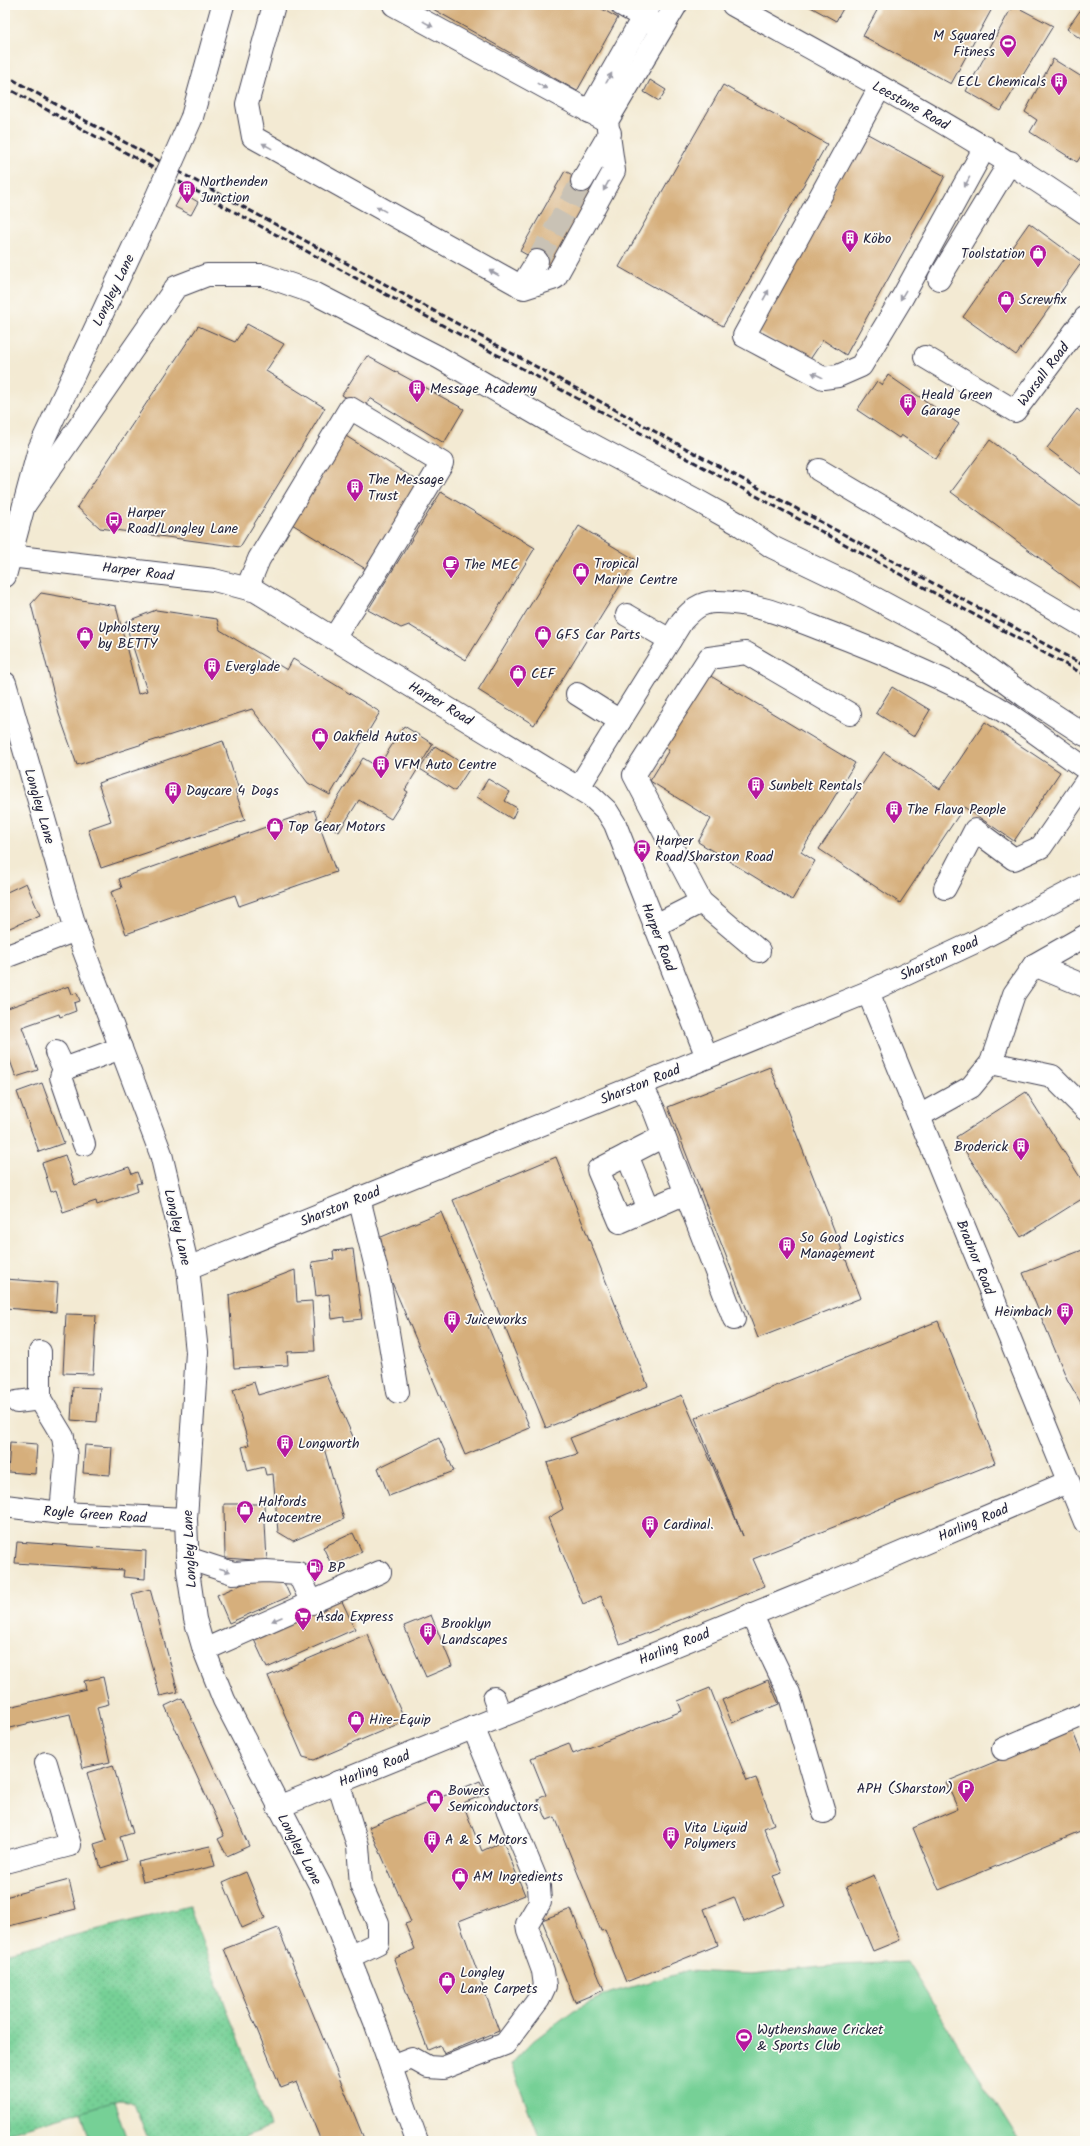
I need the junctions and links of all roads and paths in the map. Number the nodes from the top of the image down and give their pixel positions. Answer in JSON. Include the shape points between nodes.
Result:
{"nodes":[{"id":1,"x":223,"y":5,"type":"edge"},
{"id":2,"x":274,"y":5,"type":"edge"},
{"id":3,"x":394,"y":5,"type":"edge"},
{"id":4,"x":622,"y":5,"type":"edge"},
{"id":5,"x":676,"y":5,"type":"edge"},
{"id":6,"x":733,"y":5,"type":"edge"},
{"id":7,"x":647,"y":11,"type":"edge"},
{"id":8,"x":663,"y":28,"type":"junction"},
{"id":9,"x":880,"y":87,"type":"junction"},
{"id":10,"x":602,"y":122,"type":"junction"},
{"id":11,"x":985,"y":147,"type":"junction"},
{"id":12,"x":1010,"y":162,"type":"junction"},
{"id":13,"x":582,"y":181,"type":"tunnel mouth"},
{"id":14,"x":1085,"y":213,"type":"edge"},
{"id":15,"x":537,"y":261,"type":"tunnel mouth"},
{"id":16,"x":939,"y":279,"type":"dead end"},
{"id":17,"x":521,"y":287,"type":"junction"},
{"id":18,"x":1085,"y":318,"type":"edge"},
{"id":19,"x":926,"y":357,"type":"dead end"},
{"id":20,"x":819,"y":470,"type":"dead end"},
{"id":21,"x":22,"y":509,"type":"junction"},
{"id":22,"x":7,"y":566,"type":"edge"},
{"id":23,"x":247,"y":588,"type":"junction"},
{"id":24,"x":627,"y":614,"type":"dead end"},
{"id":25,"x":1085,"y":627,"type":"edge"},
{"id":26,"x":334,"y":638,"type":"junction"},
{"id":27,"x":670,"y":640,"type":"junction"},
{"id":28,"x":6,"y":689,"type":"edge"},
{"id":29,"x":577,"y":694,"type":"dead end"},
{"id":30,"x":850,"y":714,"type":"dead end"},
{"id":31,"x":620,"y":721,"type":"junction"},
{"id":32,"x":1085,"y":735,"type":"edge"},
{"id":33,"x":1085,"y":768,"type":"edge"},
{"id":34,"x":1085,"y":783,"type":"edge"},
{"id":35,"x":579,"y":787,"type":"junction"},
{"id":36,"x":1085,"y":884,"type":"edge"},
{"id":37,"x":946,"y":888,"type":"dead end"},
{"id":38,"x":701,"y":902,"type":"junction"},
{"id":39,"x":654,"y":926,"type":"junction"},
{"id":40,"x":76,"y":930,"type":"junction"},
{"id":41,"x":1085,"y":936,"type":"edge"},
{"id":42,"x":759,"y":951,"type":"dead end"},
{"id":43,"x":5,"y":957,"type":"edge"},
{"id":44,"x":1034,"y":965,"type":"junction"},
{"id":45,"x":1085,"y":986,"type":"edge"},
{"id":46,"x":868,"y":992,"type":"junction"},
{"id":47,"x":121,"y":1048,"type":"junction"},
{"id":48,"x":707,"y":1057,"type":"junction"},
{"id":49,"x":990,"y":1063,"type":"junction"},
{"id":50,"x":641,"y":1084,"type":"junction"},
{"id":51,"x":1085,"y":1109,"type":"edge"},
{"id":52,"x":919,"y":1116,"type":"junction"},
{"id":53,"x":664,"y":1136,"type":"junction"},
{"id":54,"x":84,"y":1144,"type":"dead end"},
{"id":55,"x":627,"y":1155,"type":"junction"},
{"id":56,"x":686,"y":1194,"type":"junction"},
{"id":57,"x":359,"y":1198,"type":"junction"},
{"id":58,"x":649,"y":1209,"type":"junction"},
{"id":59,"x":188,"y":1268,"type":"junction"},
{"id":60,"x":734,"y":1319,"type":"dead end"},
{"id":61,"x":40,"y":1352,"type":"dead end"},
{"id":62,"x":398,"y":1392,"type":"dead end"},
{"id":63,"x":40,"y":1399,"type":"junction"},
{"id":64,"x":17,"y":1402,"type":"dead end"},
{"id":65,"x":1068,"y":1482,"type":"junction"},
{"id":66,"x":5,"y":1506,"type":"edge"},
{"id":67,"x":61,"y":1513,"type":"junction"},
{"id":68,"x":186,"y":1519,"type":"junction"},
{"id":69,"x":1085,"y":1522,"type":"edge"},
{"id":70,"x":187,"y":1558,"type":"junction"},
{"id":71,"x":380,"y":1572,"type":"dead end"},
{"id":72,"x":312,"y":1603,"type":"junction"},
{"id":73,"x":751,"y":1614,"type":"junction"},
{"id":74,"x":204,"y":1650,"type":"junction"},
{"id":75,"x":1085,"y":1714,"type":"edge"},
{"id":76,"x":472,"y":1727,"type":"junction"},
{"id":77,"x":1003,"y":1749,"type":"dead end"},
{"id":78,"x":46,"y":1763,"type":"dead end"},
{"id":79,"x":338,"y":1782,"type":"junction"},
{"id":80,"x":278,"y":1806,"type":"junction"},
{"id":81,"x":824,"y":1812,"type":"dead end"},
{"id":82,"x":5,"y":1862,"type":"edge"},
{"id":83,"x":349,"y":1957,"type":"junction"},
{"id":84,"x":391,"y":2066,"type":"junction"},
{"id":85,"x":417,"y":2141,"type":"edge"}],
"edges":[{"from":1,"to":21,"type":"street","name":"Longley Lane","bridge":true,"via":[[192,117],[38,449]]},
{"from":17,"to":2,"type":"street","one_way":true,"via":[[252,137],[247,104]]},
{"from":3,"to":10,"type":"street","one_way":true},
{"from":4,"to":7,"type":"street"},
{"from":5,"to":8,"type":"street"},
{"from":6,"to":9,"type":"street","name":"Leestone Road"},
{"from":7,"to":8,"type":"street"},
{"from":10,"to":7,"type":"street","one_way":true},
{"from":8,"to":10,"type":"street"},
{"from":9,"to":11,"type":"street","name":"Leestone Road"},
{"from":11,"to":9,"type":"street","one_way":true,"via":[[902,298],[861,366],[838,376],[823,378],[750,340],[744,336]]},
{"from":10,"to":13,"type":"street"},
{"from":10,"to":17,"type":"street","one_way":true,"via":[[614,171],[555,278]]},
{"from":11,"to":12,"type":"street","name":"Leestone Road"},
{"from":12,"to":14,"type":"street","name":"Leestone Road"},
{"from":12,"to":16,"type":"street"},
{"from":15,"to":17,"type":"street"},
{"from":18,"to":19,"type":"street","name":"Warsall Road","via":[[1015,411]]},
{"from":20,"to":25,"type":"street"},
{"from":21,"to":22,"type":"street","name":"Longley Lane"},
{"from":21,"to":32,"type":"street","via":[[176,287],[207,275],[263,275],[312,292],[440,358],[559,427],[739,524],[772,548],[843,581],[943,635],[1025,696]]},
{"from":22,"to":23,"type":"street","name":"Harper Road","via":[[214,580]]},
{"from":23,"to":26,"type":"street","name":"Harper Road","via":[[264,595]]},
{"from":23,"to":26,"type":"street","via":[[259,560],[350,408],[442,464]]},
{"from":24,"to":27,"type":"street"},
{"from":26,"to":35,"type":"street","name":"Harper Road"},
{"from":27,"to":31,"type":"street"},
{"from":27,"to":33,"type":"street","via":[[691,611],[701,605],[714,602],[756,608],[882,652],[996,707]]},
{"from":28,"to":40,"type":"street","name":"Longley Lane"},
{"from":29,"to":31,"type":"street"},
{"from":30,"to":38,"type":"street","via":[[746,653],[709,658],[634,775]]},
{"from":31,"to":35,"type":"street"},
{"from":34,"to":37,"type":"street","via":[[1041,847],[1014,859],[975,830]]},
{"from":35,"to":39,"type":"street","name":"Harper Road","via":[[601,804],[615,824]]},
{"from":36,"to":46,"type":"street","name":"Sharston Road","via":[[973,943]]},
{"from":38,"to":39,"type":"street"},
{"from":38,"to":42,"type":"street"},
{"from":39,"to":48,"type":"street","name":"Harper Road"},
{"from":40,"to":43,"type":"street"},
{"from":40,"to":47,"type":"street","name":"Longley Lane"},
{"from":41,"to":44,"type":"street"},
{"from":44,"to":45,"type":"street"},
{"from":44,"to":49,"type":"street","via":[[1014,994]]},
{"from":46,"to":48,"type":"street","name":"Sharston Road"},
{"from":46,"to":52,"type":"street","name":"Bradnor Road"},
{"from":47,"to":54,"type":"street","via":[[60,1060],[61,1077]]},
{"from":47,"to":59,"type":"street","name":"Longley Lane","via":[[161,1154]]},
{"from":48,"to":50,"type":"street","name":"Sharston Road"},
{"from":49,"to":51,"type":"street","via":[[1052,1076]]},
{"from":49,"to":52,"type":"street","via":[[970,1087]]},
{"from":50,"to":53,"type":"street"},
{"from":50,"to":57,"type":"street","name":"Sharston Road"},
{"from":52,"to":65,"type":"street","name":"Bradnor Road"},
{"from":53,"to":55,"type":"street"},
{"from":53,"to":56,"type":"street"},
{"from":55,"to":58,"type":"street"},
{"from":55,"to":58,"type":"street","via":[[598,1170],[620,1222]]},
{"from":56,"to":58,"type":"street"},
{"from":56,"to":60,"type":"street"},
{"from":57,"to":59,"type":"street","name":"Sharston Road"},
{"from":57,"to":62,"type":"street","via":[[380,1284]]},
{"from":59,"to":68,"type":"street","name":"Longley Lane","via":[[197,1352]]},
{"from":61,"to":63,"type":"street"},
{"from":63,"to":64,"type":"street"},
{"from":63,"to":67,"type":"street","via":[[64,1437],[66,1456]]},
{"from":65,"to":69,"type":"street","name":"Bradnor Road"},
{"from":65,"to":73,"type":"street","name":"Harling Road"},
{"from":66,"to":67,"type":"street","name":"Royle Green Road"},
{"from":67,"to":68,"type":"street","name":"Royle Green Road"},
{"from":68,"to":70,"type":"street","name":"Longley Lane"},
{"from":70,"to":72,"type":"street","one_way":true,"via":[[233,1573],[298,1573]]},
{"from":70,"to":74,"type":"street","name":"Longley Lane","via":[[195,1619]]},
{"from":71,"to":72,"type":"street"},
{"from":72,"to":74,"type":"street","one_way":true},
{"from":73,"to":76,"type":"street","name":"Harling Road","via":[[498,1707]]},
{"from":73,"to":81,"type":"street","via":[[789,1693]]},
{"from":74,"to":80,"type":"street","name":"Longley Lane","via":[[224,1700]]},
{"from":75,"to":77,"type":"street"},
{"from":76,"to":79,"type":"street","name":"Harling Road"},
{"from":76,"to":84,"type":"street","via":[[539,1886],[540,1902],[528,1924],[528,1930],[543,1971],[545,1986],[539,1999],[505,2044],[443,2068],[428,2067],[412,2058]]},
{"from":78,"to":82,"type":"street","via":[[70,1845]]},
{"from":79,"to":80,"type":"street","name":"Harling Road"},
{"from":79,"to":83,"type":"street","via":[[358,1846],[361,1885],[378,1924],[378,1943]]},
{"from":80,"to":83,"type":"street","name":"Longley Lane","via":[[321,1887]]},
{"from":83,"to":84,"type":"street","name":"Longley Lane"},
{"from":84,"to":85,"type":"street","name":"Longley Lane"}]}
